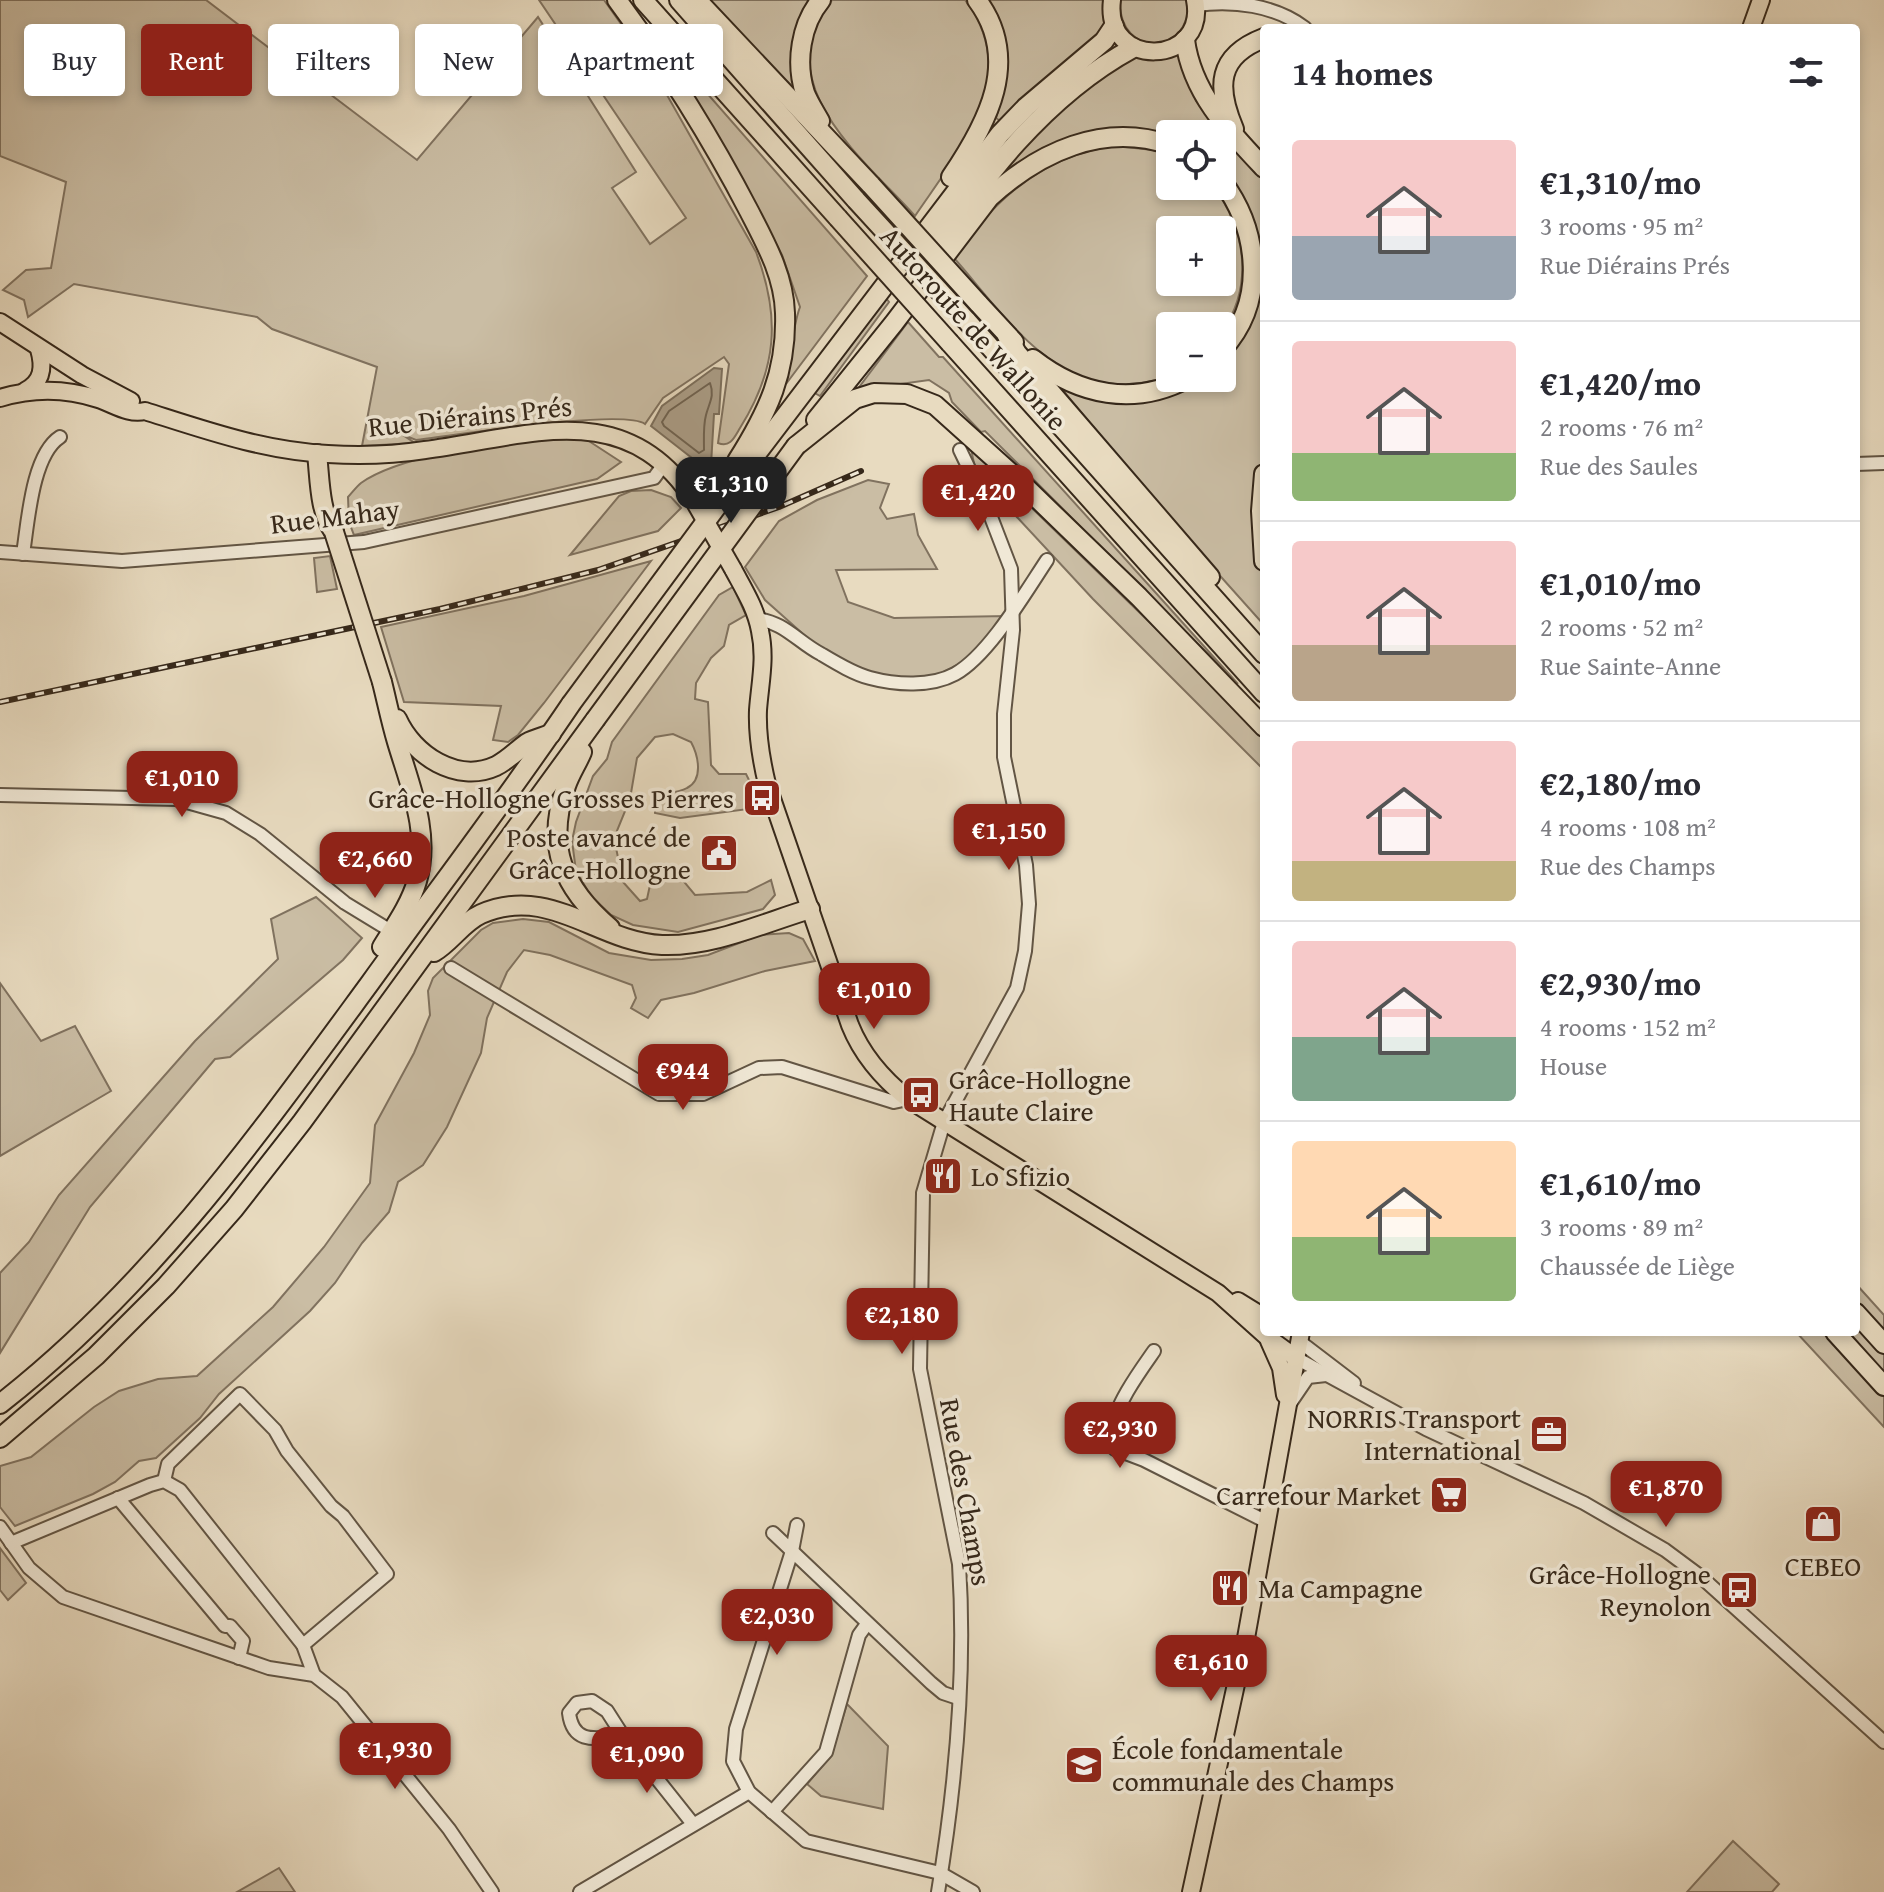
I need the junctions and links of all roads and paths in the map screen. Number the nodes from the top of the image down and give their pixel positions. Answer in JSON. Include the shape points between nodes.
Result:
{"nodes":[{"id":1,"x":617,"y":0,"type":"edge"},
{"id":2,"x":643,"y":0,"type":"edge"},
{"id":3,"x":679,"y":0,"type":"edge"},
{"id":4,"x":697,"y":0,"type":"edge"},
{"id":5,"x":821,"y":0,"type":"edge"},
{"id":6,"x":977,"y":0,"type":"edge"},
{"id":7,"x":1111,"y":0,"type":"edge"},
{"id":8,"x":1761,"y":0,"type":"edge"},
{"id":9,"x":1195,"y":2,"type":"edge"},
{"id":10,"x":1296,"y":24,"type":"edge"},
{"id":11,"x":1752,"y":24,"type":"edge"},
{"id":12,"x":1114,"y":26,"type":"junction"},
{"id":13,"x":1185,"y":40,"type":"junction"},
{"id":14,"x":1260,"y":40,"type":"edge"},
{"id":15,"x":1133,"y":48,"type":"junction"},
{"id":16,"x":826,"y":135,"type":"junction"},
{"id":17,"x":1156,"y":140,"type":"edge"},
{"id":18,"x":1240,"y":142,"type":"junction"},
{"id":19,"x":1260,"y":164,"type":"edge"},
{"id":20,"x":1235,"y":200,"type":"edge"},
{"id":21,"x":896,"y":269,"type":"junction"},
{"id":22,"x":0,"y":322,"type":"edge"},
{"id":23,"x":1236,"y":330,"type":"edge"},
{"id":24,"x":1007,"y":336,"type":"junction"},
{"id":25,"x":876,"y":344,"type":"junction"},
{"id":26,"x":39,"y":349,"type":"junction"},
{"id":27,"x":1156,"y":391,"type":"edge"},
{"id":28,"x":24,"y":392,"type":"junction"},
{"id":29,"x":0,"y":398,"type":"edge"},
{"id":30,"x":834,"y":407,"type":"junction"},
{"id":31,"x":145,"y":411,"type":"junction"},
{"id":32,"x":776,"y":412,"type":"junction"},
{"id":33,"x":60,"y":437,"type":"dead end"},
{"id":34,"x":960,"y":450,"type":"dead end"},
{"id":35,"x":324,"y":454,"type":"junction"},
{"id":36,"x":1884,"y":463,"type":"edge"},
{"id":37,"x":664,"y":464,"type":"junction"},
{"id":38,"x":1860,"y":464,"type":"edge"},
{"id":39,"x":0,"y":552,"type":"edge"},
{"id":40,"x":23,"y":554,"type":"junction"},
{"id":41,"x":1047,"y":560,"type":"dead end"},
{"id":42,"x":1012,"y":613,"type":"junction"},
{"id":43,"x":757,"y":619,"type":"junction"},
{"id":44,"x":1260,"y":634,"type":"edge"},
{"id":45,"x":1260,"y":650,"type":"edge"},
{"id":46,"x":383,"y":684,"type":"junction"},
{"id":47,"x":1260,"y":689,"type":"edge"},
{"id":48,"x":593,"y":723,"type":"junction"},
{"id":49,"x":1260,"y":723,"type":"edge"},
{"id":50,"x":551,"y":734,"type":"junction"},
{"id":51,"x":0,"y":795,"type":"edge"},
{"id":52,"x":810,"y":909,"type":"junction"},
{"id":53,"x":386,"y":928,"type":"dead end"},
{"id":54,"x":615,"y":933,"type":"junction"},
{"id":55,"x":421,"y":959,"type":"junction"},
{"id":56,"x":451,"y":968,"type":"dead end"},
{"id":57,"x":372,"y":980,"type":"junction"},
{"id":58,"x":908,"y":1099,"type":"junction"},
{"id":59,"x":944,"y":1122,"type":"junction"},
{"id":60,"x":1218,"y":1293,"type":"junction"},
{"id":61,"x":1260,"y":1314,"type":"edge"},
{"id":62,"x":1860,"y":1317,"type":"edge"},
{"id":63,"x":1260,"y":1331,"type":"edge"},
{"id":64,"x":1266,"y":1336,"type":"joint"},
{"id":65,"x":1839,"y":1336,"type":"edge"},
{"id":66,"x":1296,"y":1341,"type":"edge"},
{"id":67,"x":1884,"y":1344,"type":"edge"},
{"id":68,"x":1154,"y":1351,"type":"dead end"},
{"id":69,"x":1326,"y":1375,"type":"junction"},
{"id":70,"x":1884,"y":1386,"type":"edge"},
{"id":71,"x":0,"y":1404,"type":"edge"},
{"id":72,"x":1386,"y":1407,"type":"junction"},
{"id":73,"x":1287,"y":1411,"type":"junction"},
{"id":74,"x":0,"y":1438,"type":"edge"},
{"id":75,"x":164,"y":1481,"type":"junction"},
{"id":76,"x":118,"y":1498,"type":"junction"},
{"id":77,"x":1267,"y":1522,"type":"junction"},
{"id":78,"x":797,"y":1525,"type":"dead end"},
{"id":79,"x":0,"y":1527,"type":"edge"},
{"id":80,"x":773,"y":1533,"type":"dead end"},
{"id":81,"x":11,"y":1543,"type":"junction"},
{"id":82,"x":792,"y":1551,"type":"junction"},
{"id":83,"x":867,"y":1624,"type":"junction"},
{"id":84,"x":303,"y":1645,"type":"junction"},
{"id":85,"x":239,"y":1658,"type":"junction"},
{"id":86,"x":314,"y":1675,"type":"junction"},
{"id":87,"x":958,"y":1698,"type":"junction"},
{"id":88,"x":623,"y":1736,"type":"dead end"},
{"id":89,"x":1884,"y":1742,"type":"edge"},
{"id":90,"x":749,"y":1792,"type":"junction"},
{"id":91,"x":772,"y":1812,"type":"junction"},
{"id":92,"x":693,"y":1824,"type":"junction"},
{"id":93,"x":940,"y":1873,"type":"junction"},
{"id":94,"x":954,"y":1887,"type":"edge"},
{"id":95,"x":492,"y":1892,"type":"edge"},
{"id":96,"x":580,"y":1892,"type":"edge"},
{"id":97,"x":938,"y":1892,"type":"edge"},
{"id":98,"x":973,"y":1892,"type":"edge"},
{"id":99,"x":1191,"y":1892,"type":"edge"}],
"edges":[{"from":1,"to":32,"type":"highway","via":[[733,181],[781,278],[784,350]]},
{"from":2,"to":47,"type":"highway","name":"Autoroute de Wallonie","bridge":true},
{"from":3,"to":45,"type":"highway","name":"Autoroute de Wallonie","bridge":true},
{"from":4,"to":16,"type":"highway"},
{"from":5,"to":16,"type":"highway","via":[[807,26],[801,65],[807,97]]},
{"from":6,"to":21,"type":"highway","via":[[995,42],[993,102],[976,141]]},
{"from":7,"to":12,"type":"main road"},
{"from":8,"to":11,"type":"main road"},
{"from":9,"to":10,"type":"street","via":[[1258,6]]},
{"from":9,"to":13,"type":"main road","via":[[1196,17]]},
{"from":12,"to":15,"type":"main road"},
{"from":12,"to":21,"type":"highway","via":[[1104,41],[1000,134]]},
{"from":13,"to":15,"type":"main road","via":[[1160,52]]},
{"from":13,"to":18,"type":"highway","via":[[1197,84]]},
{"from":14,"to":18,"type":"highway","via":[[1234,56],[1223,82]]},
{"from":15,"to":25,"type":"highway","via":[[1096,71],[1010,147],[965,204]]},
{"from":16,"to":24,"type":"highway","bridge":true},
{"from":17,"to":25,"type":"highway","via":[[1100,137],[1073,144],[1024,170],[989,198]]},
{"from":18,"to":19,"type":"highway"},
{"from":20,"to":23,"type":"highway","via":[[1254,260],[1254,279]]},
{"from":21,"to":32,"type":"highway"},
{"from":22,"to":26,"type":"main road","name":"Rue Diérains Prés"},
{"from":24,"to":27,"type":"highway","via":[[1049,371],[1091,391],[1120,395]]},
{"from":24,"to":44,"type":"highway"},
{"from":25,"to":30,"type":"highway"},
{"from":26,"to":28,"type":"main road","via":[[43,369],[35,385]]},
{"from":26,"to":31,"type":"main road","name":"Rue Diérains Prés"},
{"from":28,"to":29,"type":"main road","name":"Rue Diérains Prés"},
{"from":28,"to":31,"type":"main road","name":"Rue Diérains Prés","via":[[69,391],[134,413]]},
{"from":30,"to":48,"type":"highway","bridge":true,"via":[[796,446]]},
{"from":30,"to":49,"type":"highway","via":[[890,392],[935,405],[1139,597]]},
{"from":31,"to":35,"type":"main road","name":"Rue Diérains Prés","via":[[256,445]]},
{"from":32,"to":50,"type":"highway","bridge":true,"via":[[736,463],[732,486]]},
{"from":33,"to":40,"type":"street","via":[[41,460]]},
{"from":34,"to":42,"type":"street","name":"Rue des Champs","via":[[1009,559]]},
{"from":35,"to":37,"type":"main road","name":"Rue Diérains Prés","via":[[425,450],[565,429],[606,433]]},
{"from":35,"to":46,"type":"highway","bridge":true,"via":[[333,526]]},
{"from":36,"to":38,"type":"street"},
{"from":37,"to":40,"type":"street","name":"Rue Mahay","via":[[654,478],[364,542],[122,561]]},
{"from":37,"to":43,"type":"main road","name":"Rue Diérains Prés","bridge":true,"via":[[694,501]]},
{"from":39,"to":40,"type":"street","name":"Rue Mahay"},
{"from":41,"to":42,"type":"street"},
{"from":42,"to":43,"type":"street","via":[[973,661],[954,674],[911,683],[867,678],[817,653],[780,625]]},
{"from":42,"to":59,"type":"street","name":"Rue des Champs","via":[[1004,757],[1028,884],[1025,951],[1017,988]]},
{"from":43,"to":52,"type":"main road","name":"Rue Diérains Prés","via":[[763,663],[760,751]]},
{"from":46,"to":50,"type":"highway","via":[[412,742],[427,758],[458,770],[494,767],[529,741]]},
{"from":46,"to":57,"type":"highway","via":[[417,809],[421,859],[412,894],[380,951]]},
{"from":48,"to":54,"type":"highway","via":[[559,811],[558,849],[570,886]]},
{"from":48,"to":55,"type":"highway"},
{"from":50,"to":57,"type":"highway"},
{"from":51,"to":53,"type":"street","via":[[176,799],[226,813]]},
{"from":52,"to":54,"type":"highway","via":[[680,944],[636,941]]},
{"from":52,"to":58,"type":"main road","name":"Rue Diérains Prés","via":[[855,1038],[879,1072]]},
{"from":54,"to":55,"type":"highway","via":[[538,906],[502,906],[477,916]]},
{"from":55,"to":74,"type":"highway","via":[[225,1220],[96,1356]]},
{"from":56,"to":58,"type":"street","via":[[659,1094],[703,1094],[759,1068],[782,1067],[894,1102]]},
{"from":57,"to":71,"type":"highway","via":[[214,1192],[79,1336]]},
{"from":58,"to":59,"type":"main road","name":"Rue Diérains Prés"},
{"from":59,"to":60,"type":"main road","name":"Rue Diérains Prés"},
{"from":59,"to":87,"type":"street","name":"Rue des Champs","via":[[923,1193],[919,1350],[959,1564]]},
{"from":60,"to":61,"type":"main road"},
{"from":60,"to":63,"type":"main road"},
{"from":62,"to":67,"type":"highway"},
{"from":64,"to":66,"type":"main road"},
{"from":64,"to":73,"type":"main road","via":[[1281,1368]]},
{"from":65,"to":70,"type":"highway"},
{"from":66,"to":69,"type":"street"},
{"from":66,"to":72,"type":"street"},
{"from":66,"to":73,"type":"main road"},
{"from":68,"to":77,"type":"street","via":[[1122,1403],[1112,1430],[1115,1449]]},
{"from":69,"to":72,"type":"street"},
{"from":69,"to":73,"type":"street","via":[[1307,1379]]},
{"from":72,"to":89,"type":"street","via":[[1584,1503],[1665,1550]]},
{"from":73,"to":77,"type":"main road"},
{"from":75,"to":76,"type":"street"},
{"from":75,"to":84,"type":"street","via":[[180,1490]]},
{"from":75,"to":84,"type":"street","via":[[168,1464],[240,1394],[275,1430],[387,1574]]},
{"from":76,"to":81,"type":"street"},
{"from":76,"to":85,"type":"street","via":[[243,1641]]},
{"from":77,"to":99,"type":"main road"},
{"from":78,"to":82,"type":"street"},
{"from":79,"to":81,"type":"street"},
{"from":80,"to":82,"type":"street"},
{"from":81,"to":85,"type":"street","via":[[29,1568],[63,1597]]},
{"from":82,"to":83,"type":"street"},
{"from":82,"to":90,"type":"street","via":[[736,1729],[733,1761]]},
{"from":83,"to":87,"type":"street","via":[[943,1693]]},
{"from":83,"to":91,"type":"street","via":[[859,1635],[826,1752]]},
{"from":84,"to":86,"type":"street"},
{"from":85,"to":86,"type":"street"},
{"from":86,"to":95,"type":"street","via":[[342,1697],[449,1829]]},
{"from":87,"to":93,"type":"street","name":"Rue des Champs","via":[[955,1776]]},
{"from":88,"to":92,"type":"street"},
{"from":90,"to":91,"type":"street"},
{"from":90,"to":92,"type":"street"},
{"from":91,"to":93,"type":"street","via":[[806,1841]]},
{"from":92,"to":96,"type":"street"},
{"from":93,"to":94,"type":"street"},
{"from":93,"to":97,"type":"street","name":"Rue des Champs"},
{"from":94,"to":98,"type":"street"}]}
